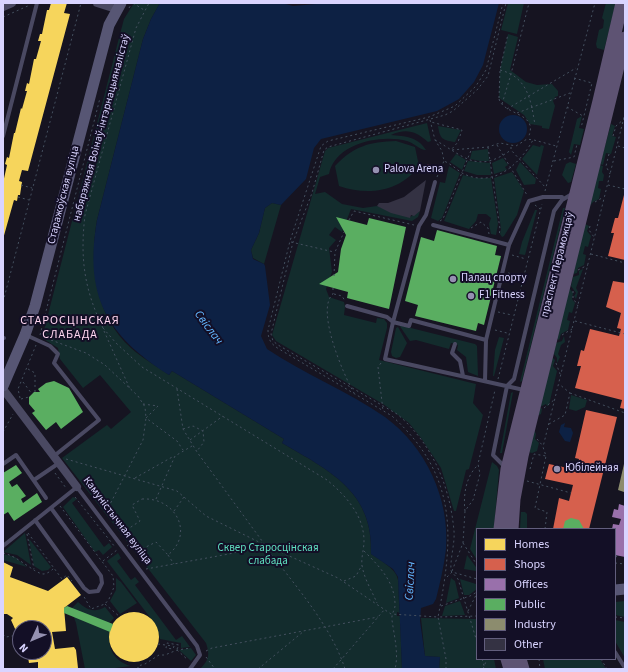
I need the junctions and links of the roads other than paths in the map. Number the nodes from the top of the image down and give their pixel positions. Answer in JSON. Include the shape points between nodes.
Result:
{"nodes":[{"id":1,"x":12,"y":3,"type":"edge"},
{"id":2,"x":36,"y":3,"type":"edge"},
{"id":3,"x":97,"y":3,"type":"edge"},
{"id":4,"x":622,"y":3,"type":"edge"},
{"id":5,"x":3,"y":8,"type":"edge"},
{"id":6,"x":121,"y":8,"type":"edge"},
{"id":7,"x":625,"y":38,"type":"edge"},
{"id":8,"x":3,"y":136,"type":"edge"},
{"id":9,"x":435,"y":182,"type":"road end"},
{"id":10,"x":577,"y":190,"type":"junction"},
{"id":11,"x":562,"y":200,"type":"junction"},
{"id":12,"x":433,"y":225,"type":"road end"},
{"id":13,"x":509,"y":245,"type":"junction"},
{"id":14,"x":347,"y":306,"type":"road end"},
{"id":15,"x":393,"y":322,"type":"junction"},
{"id":16,"x":25,"y":335,"type":"junction"},
{"id":17,"x":486,"y":340,"type":"junction"},
{"id":18,"x":455,"y":344,"type":"dead end"},
{"id":19,"x":463,"y":376,"type":"junction"},
{"id":20,"x":485,"y":381,"type":"junction"},
{"id":21,"x":507,"y":386,"type":"junction"},
{"id":22,"x":3,"y":388,"type":"edge"},
{"id":23,"x":526,"y":390,"type":"junction"},
{"id":24,"x":57,"y":457,"type":"junction"},
{"id":25,"x":3,"y":464,"type":"edge"},
{"id":26,"x":507,"y":469,"type":"junction"},
{"id":27,"x":34,"y":480,"type":"junction"},
{"id":28,"x":77,"y":487,"type":"junction"},
{"id":29,"x":46,"y":498,"type":"dead end"},
{"id":30,"x":51,"y":508,"type":"junction"},
{"id":31,"x":35,"y":520,"type":"junction"},
{"id":32,"x":500,"y":528,"type":"edge"},
{"id":33,"x":512,"y":528,"type":"edge"},
{"id":34,"x":3,"y":546,"type":"edge"},
{"id":35,"x":616,"y":654,"type":"edge"},
{"id":36,"x":625,"y":667,"type":"edge"},
{"id":37,"x":190,"y":669,"type":"edge"}],
"edges":[{"from":1,"to":5,"type":"street"},
{"from":2,"to":8,"type":"lane"},
{"from":3,"to":6,"type":"street"},
{"from":4,"to":10,"type":"main road","name":"праспект Пераможцаў"},
{"from":6,"to":16,"type":"main road","name":"Старажоўская вуліца","via":[[109,25],[68,175],[44,276]]},
{"from":7,"to":33,"type":"main road","name":"праспект Пераможцаў","via":[[522,456],[514,499]]},
{"from":9,"to":15,"type":"lane","via":[[426,215],[418,226]]},
{"from":10,"to":11,"type":"lane"},
{"from":10,"to":23,"type":"main road","name":"праспект Пераможцаў"},
{"from":11,"to":13,"type":"lane","via":[[562,197],[543,197],[529,201]]},
{"from":11,"to":21,"type":"lane","via":[[554,211],[514,379]]},
{"from":12,"to":13,"type":"lane"},
{"from":13,"to":17,"type":"lane"},
{"from":14,"to":15,"type":"lane","via":[[387,317]]},
{"from":15,"to":17,"type":"lane","via":[[409,326],[411,320]]},
{"from":15,"to":19,"type":"lane","via":[[385,359]]},
{"from":16,"to":22,"type":"main road","name":"Старажоўская вуліца"},
{"from":16,"to":24,"type":"lane","via":[[50,346],[58,354],[54,363],[99,420]]},
{"from":17,"to":20,"type":"lane"},
{"from":18,"to":19,"type":"lane","via":[[452,353],[460,361]]},
{"from":19,"to":20,"type":"lane"},
{"from":20,"to":21,"type":"lane"},
{"from":21,"to":23,"type":"lane"},
{"from":21,"to":26,"type":"lane","via":[[493,455]]},
{"from":22,"to":24,"type":"street","name":"Камуністычная вуліца"},
{"from":23,"to":26,"type":"main road","name":"праспект Пераможцаў"},
{"from":24,"to":27,"type":"lane","via":[[52,468]]},
{"from":24,"to":28,"type":"street","name":"Камуністычная вуліца"},
{"from":25,"to":27,"type":"lane","via":[[16,455]]},
{"from":26,"to":32,"type":"main road","name":"праспект Пераможцаў"},
{"from":27,"to":29,"type":"lane"},
{"from":28,"to":30,"type":"lane"},
{"from":28,"to":37,"type":"lane","name":"Камуністычная вуліца","via":[[197,646],[200,654]]},
{"from":30,"to":31,"type":"lane"},
{"from":30,"to":31,"type":"lane","via":[[101,576],[102,583],[98,591],[89,592],[84,588]]},
{"from":31,"to":34,"type":"lane"},
{"from":35,"to":36,"type":"lane"}]}
